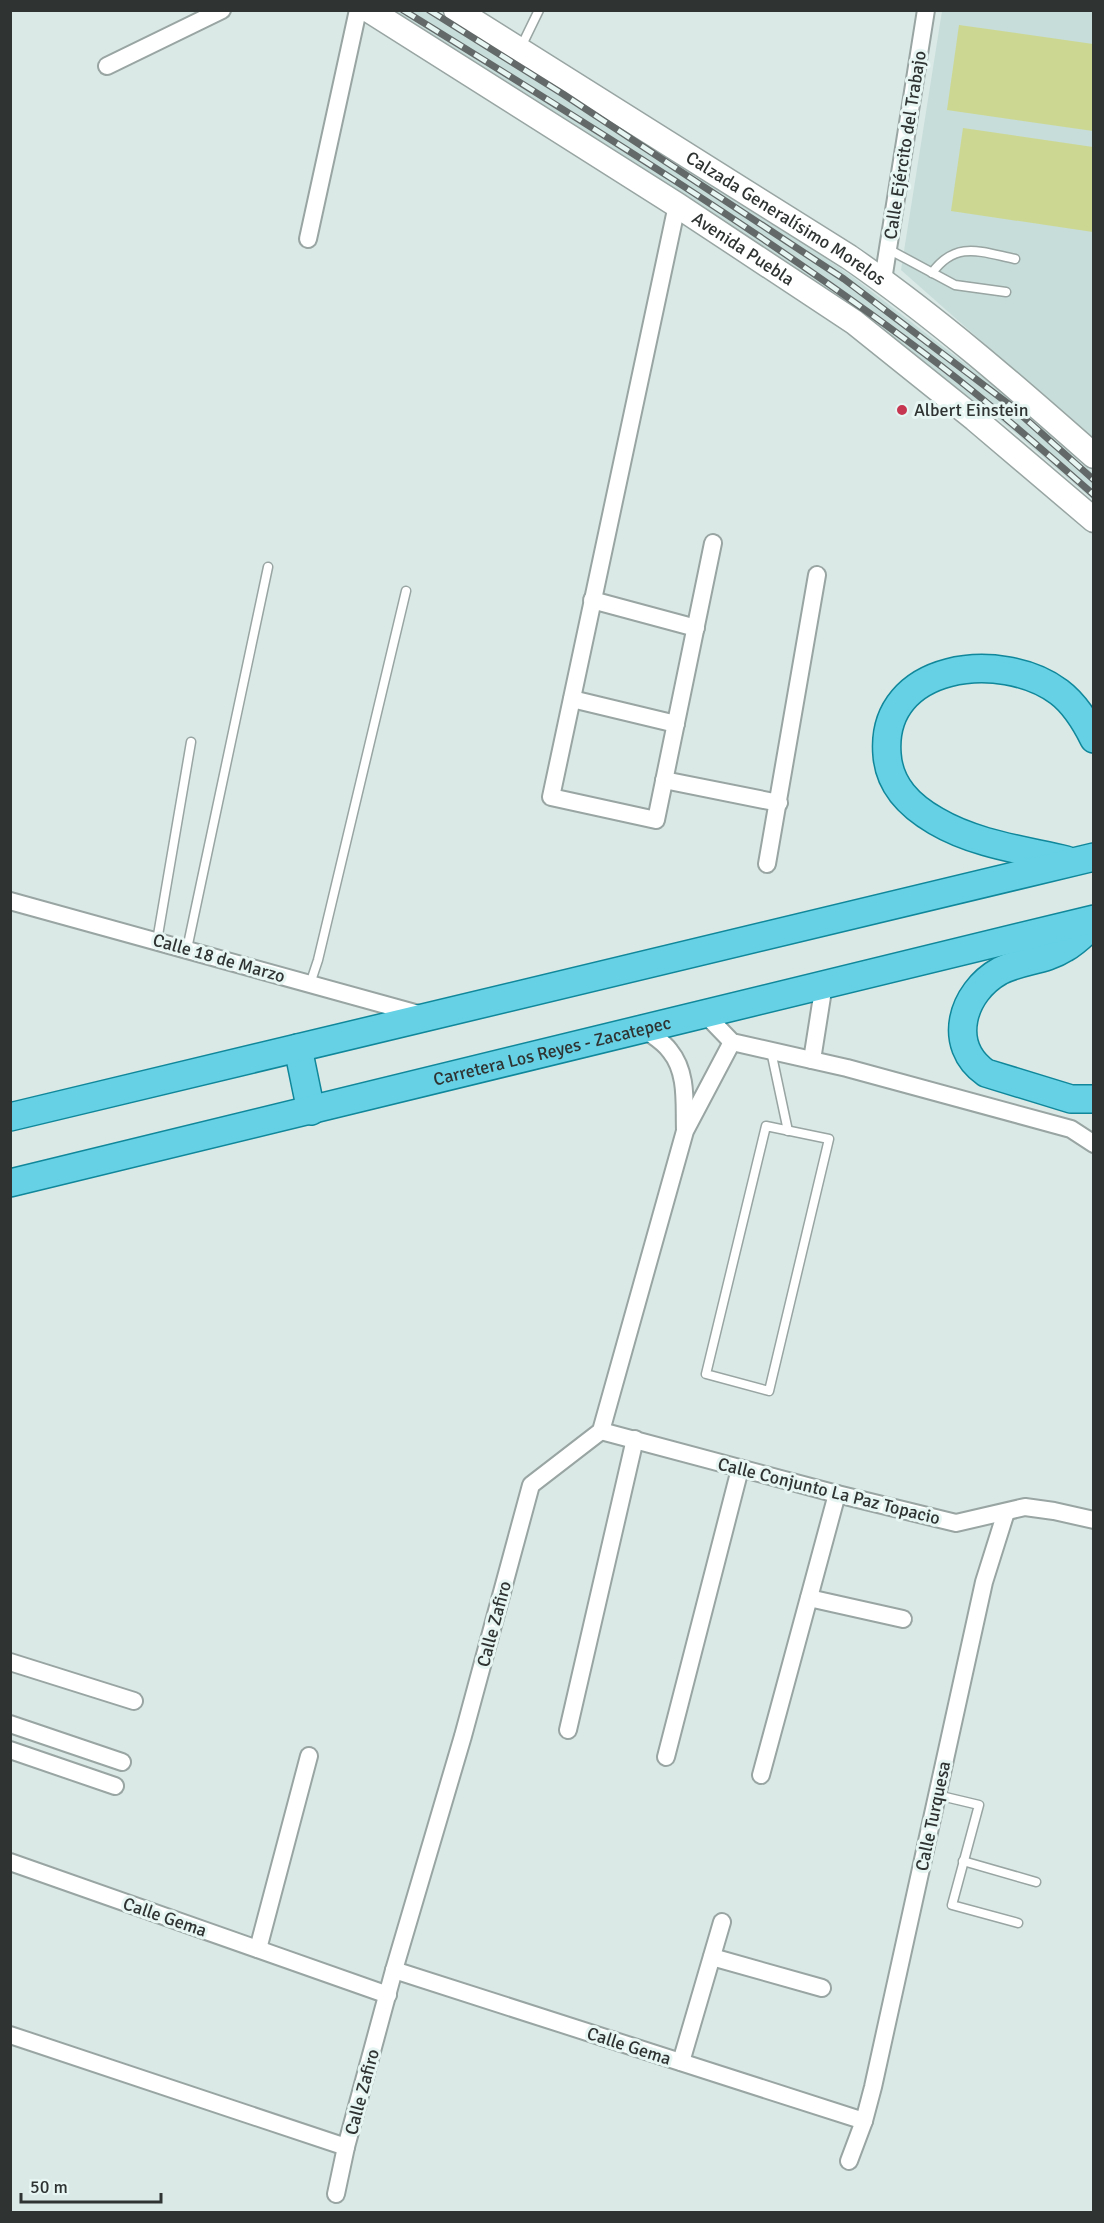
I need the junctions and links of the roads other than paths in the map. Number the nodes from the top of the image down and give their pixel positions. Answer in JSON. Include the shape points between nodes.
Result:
{"nodes":[{"id":1,"x":222,"y":10,"type":"edge"},
{"id":2,"x":358,"y":10,"type":"edge"},
{"id":3,"x":369,"y":10,"type":"edge"},
{"id":4,"x":456,"y":10,"type":"edge"},
{"id":5,"x":539,"y":10,"type":"edge"},
{"id":6,"x":926,"y":10,"type":"edge"},
{"id":7,"x":520,"y":50,"type":"junction"},
{"id":8,"x":107,"y":66,"type":"dead end"},
{"id":9,"x":677,"y":205,"type":"junction"},
{"id":10,"x":309,"y":239,"type":"dead end"},
{"id":11,"x":888,"y":249,"type":"junction"},
{"id":12,"x":1015,"y":259,"type":"dead end"},
{"id":13,"x":933,"y":273,"type":"junction"},
{"id":14,"x":883,"y":280,"type":"junction"},
{"id":15,"x":1006,"y":292,"type":"dead end"},
{"id":16,"x":1094,"y":456,"type":"edge"},
{"id":17,"x":1094,"y":520,"type":"edge"},
{"id":18,"x":713,"y":543,"type":"dead end"},
{"id":19,"x":268,"y":567,"type":"dead end"},
{"id":20,"x":817,"y":574,"type":"dead end"},
{"id":21,"x":406,"y":591,"type":"dead end"},
{"id":22,"x":592,"y":600,"type":"junction"},
{"id":23,"x":696,"y":628,"type":"junction"},
{"id":24,"x":572,"y":699,"type":"junction"},
{"id":25,"x":676,"y":724,"type":"junction"},
{"id":26,"x":1094,"y":739,"type":"edge"},
{"id":27,"x":191,"y":742,"type":"dead end"},
{"id":28,"x":664,"y":780,"type":"junction"},
{"id":29,"x":779,"y":803,"type":"junction"},
{"id":30,"x":1083,"y":859,"type":"edge"},
{"id":31,"x":767,"y":864,"type":"dead end"},
{"id":32,"x":10,"y":901,"type":"edge"},
{"id":33,"x":1094,"y":919,"type":"edge"},
{"id":34,"x":1094,"y":924,"type":"edge"},
{"id":35,"x":157,"y":941,"type":"junction"},
{"id":36,"x":187,"y":949,"type":"junction"},
{"id":37,"x":310,"y":984,"type":"junction"},
{"id":38,"x":824,"y":984,"type":"junction"},
{"id":39,"x":705,"y":1014,"type":"junction"},
{"id":40,"x":428,"y":1016,"type":"junction"},
{"id":41,"x":644,"y":1029,"type":"junction"},
{"id":42,"x":732,"y":1042,"type":"junction"},
{"id":43,"x":298,"y":1048,"type":"junction"},
{"id":44,"x":771,"y":1051,"type":"junction"},
{"id":45,"x":812,"y":1060,"type":"junction"},
{"id":46,"x":1094,"y":1099,"type":"edge"},
{"id":47,"x":311,"y":1111,"type":"junction"},
{"id":48,"x":10,"y":1118,"type":"edge"},
{"id":49,"x":685,"y":1131,"type":"junction"},
{"id":50,"x":788,"y":1131,"type":"junction"},
{"id":51,"x":1094,"y":1144,"type":"edge"},
{"id":52,"x":10,"y":1183,"type":"edge"},
{"id":53,"x":601,"y":1431,"type":"junction"},
{"id":54,"x":635,"y":1439,"type":"junction"},
{"id":55,"x":740,"y":1469,"type":"junction"},
{"id":56,"x":837,"y":1494,"type":"junction"},
{"id":57,"x":1006,"y":1512,"type":"junction"},
{"id":58,"x":1094,"y":1520,"type":"edge"},
{"id":59,"x":809,"y":1598,"type":"junction"},
{"id":60,"x":903,"y":1619,"type":"dead end"},
{"id":61,"x":10,"y":1662,"type":"edge"},
{"id":62,"x":134,"y":1701,"type":"dead end"},
{"id":63,"x":10,"y":1724,"type":"edge"},
{"id":64,"x":568,"y":1730,"type":"dead end"},
{"id":65,"x":10,"y":1750,"type":"edge"},
{"id":66,"x":309,"y":1756,"type":"dead end"},
{"id":67,"x":666,"y":1757,"type":"dead end"},
{"id":68,"x":122,"y":1762,"type":"dead end"},
{"id":69,"x":761,"y":1775,"type":"dead end"},
{"id":70,"x":115,"y":1786,"type":"dead end"},
{"id":71,"x":937,"y":1795,"type":"junction"},
{"id":72,"x":963,"y":1861,"type":"junction"},
{"id":73,"x":10,"y":1862,"type":"edge"},
{"id":74,"x":1036,"y":1882,"type":"dead end"},
{"id":75,"x":722,"y":1922,"type":"dead end"},
{"id":76,"x":1018,"y":1923,"type":"dead end"},
{"id":77,"x":258,"y":1949,"type":"junction"},
{"id":78,"x":712,"y":1957,"type":"junction"},
{"id":79,"x":394,"y":1970,"type":"junction"},
{"id":80,"x":822,"y":1988,"type":"dead end"},
{"id":81,"x":388,"y":1995,"type":"junction"},
{"id":82,"x":10,"y":2035,"type":"edge"},
{"id":83,"x":681,"y":2062,"type":"junction"},
{"id":84,"x":864,"y":2121,"type":"junction"},
{"id":85,"x":346,"y":2147,"type":"junction"},
{"id":86,"x":849,"y":2161,"type":"dead end"},
{"id":87,"x":336,"y":2194,"type":"dead end"}],
"edges":[{"from":1,"to":8,"type":"street"},
{"from":2,"to":10,"type":"street"},
{"from":3,"to":9,"type":"main road","name":"Avenida Puebla"},
{"from":4,"to":7,"type":"main road","name":"Calzada Generalísimo Morelos"},
{"from":5,"to":7,"type":"lane"},
{"from":6,"to":11,"type":"street","name":"Calle Ejército del Trabajo"},
{"from":7,"to":14,"type":"main road","name":"Calzada Generalísimo Morelos"},
{"from":9,"to":17,"type":"main road","name":"Avenida Puebla","via":[[854,322]]},
{"from":9,"to":22,"type":"street"},
{"from":11,"to":13,"type":"lane"},
{"from":11,"to":14,"type":"street","name":"Calle Ejército del Trabajo"},
{"from":12,"to":13,"type":"lane","via":[[967,250],[942,259]]},
{"from":13,"to":15,"type":"lane","via":[[955,285]]},
{"from":14,"to":16,"type":"main road","name":"Calzada Generalísimo Morelos"},
{"from":18,"to":23,"type":"street"},
{"from":19,"to":36,"type":"lane"},
{"from":20,"to":29,"type":"street"},
{"from":21,"to":37,"type":"lane"},
{"from":22,"to":23,"type":"street"},
{"from":22,"to":24,"type":"street"},
{"from":23,"to":25,"type":"street"},
{"from":24,"to":25,"type":"street"},
{"from":24,"to":28,"type":"street","via":[[551,797],[656,820]]},
{"from":25,"to":28,"type":"street"},
{"from":26,"to":30,"type":"main road","via":[[1081,714],[1050,686],[1006,670],[975,668],[943,674],[914,690],[894,712],[887,735],[887,759],[897,787],[910,803],[928,815],[976,838]]},
{"from":27,"to":35,"type":"lane"},
{"from":28,"to":29,"type":"street"},
{"from":29,"to":31,"type":"street"},
{"from":30,"to":40,"type":"main road"},
{"from":32,"to":35,"type":"street","name":"Calle 18 de Marzo"},
{"from":33,"to":38,"type":"main road","name":"Carretera Los Reyes - Zacatepec"},
{"from":34,"to":46,"type":"main road","via":[[1056,953],[1011,966],[995,975],[968,1005],[962,1031],[967,1054],[986,1073],[1071,1099]]},
{"from":35,"to":36,"type":"street","name":"Calle 18 de Marzo"},
{"from":36,"to":37,"type":"street","name":"Calle 18 de Marzo"},
{"from":37,"to":40,"type":"street","name":"Calle 18 de Marzo"},
{"from":38,"to":39,"type":"main road","name":"Carretera Los Reyes - Zacatepec"},
{"from":38,"to":45,"type":"street"},
{"from":39,"to":41,"type":"main road","name":"Carretera Los Reyes - Zacatepec"},
{"from":39,"to":42,"type":"street"},
{"from":40,"to":43,"type":"main road"},
{"from":41,"to":47,"type":"main road","name":"Carretera Los Reyes - Zacatepec"},
{"from":41,"to":49,"type":"street","via":[[669,1049],[680,1066]]},
{"from":42,"to":44,"type":"street"},
{"from":42,"to":49,"type":"street"},
{"from":43,"to":47,"type":"main road"},
{"from":43,"to":48,"type":"main road"},
{"from":44,"to":45,"type":"street"},
{"from":44,"to":50,"type":"lane"},
{"from":45,"to":51,"type":"street","via":[[1071,1129]]},
{"from":47,"to":52,"type":"main road","name":"Carretera Los Reyes - Zacatepec"},
{"from":49,"to":53,"type":"street"},
{"from":50,"to":50,"type":"lane","via":[[766,1126],[706,1374],[769,1391],[829,1139]]},
{"from":53,"to":54,"type":"street","name":"Calle Conjunto La Paz Topacio"},
{"from":53,"to":79,"type":"street","name":"Calle Zafiro","via":[[531,1485]]},
{"from":54,"to":55,"type":"street","name":"Calle Conjunto La Paz Topacio"},
{"from":54,"to":64,"type":"street"},
{"from":55,"to":56,"type":"street","name":"Calle Conjunto La Paz Topacio"},
{"from":55,"to":67,"type":"street"},
{"from":56,"to":57,"type":"street","name":"Calle Conjunto La Paz Topacio","via":[[956,1523]]},
{"from":56,"to":59,"type":"street"},
{"from":57,"to":58,"type":"street","name":"Calle Conjunto La Paz Topacio","via":[[1025,1507]]},
{"from":57,"to":71,"type":"street","name":"Calle Turquesa","via":[[984,1582]]},
{"from":59,"to":60,"type":"street"},
{"from":59,"to":69,"type":"street"},
{"from":61,"to":62,"type":"street"},
{"from":63,"to":68,"type":"street"},
{"from":65,"to":70,"type":"street"},
{"from":66,"to":77,"type":"street"},
{"from":71,"to":72,"type":"lane","via":[[979,1805]]},
{"from":71,"to":84,"type":"street","name":"Calle Turquesa"},
{"from":72,"to":74,"type":"lane"},
{"from":72,"to":76,"type":"lane","via":[[952,1905]]},
{"from":73,"to":77,"type":"street","name":"Calle Gema"},
{"from":75,"to":78,"type":"street"},
{"from":77,"to":81,"type":"street","name":"Calle Gema"},
{"from":78,"to":80,"type":"street"},
{"from":78,"to":83,"type":"street"},
{"from":79,"to":81,"type":"street","name":"Calle Zafiro"},
{"from":79,"to":83,"type":"street","name":"Calle Gema"},
{"from":81,"to":85,"type":"street","name":"Calle Zafiro"},
{"from":82,"to":85,"type":"street"},
{"from":83,"to":84,"type":"street","name":"Calle Gema"},
{"from":84,"to":86,"type":"street","name":"Calle Turquesa"},
{"from":85,"to":87,"type":"street","name":"Calle Zafiro"}]}
